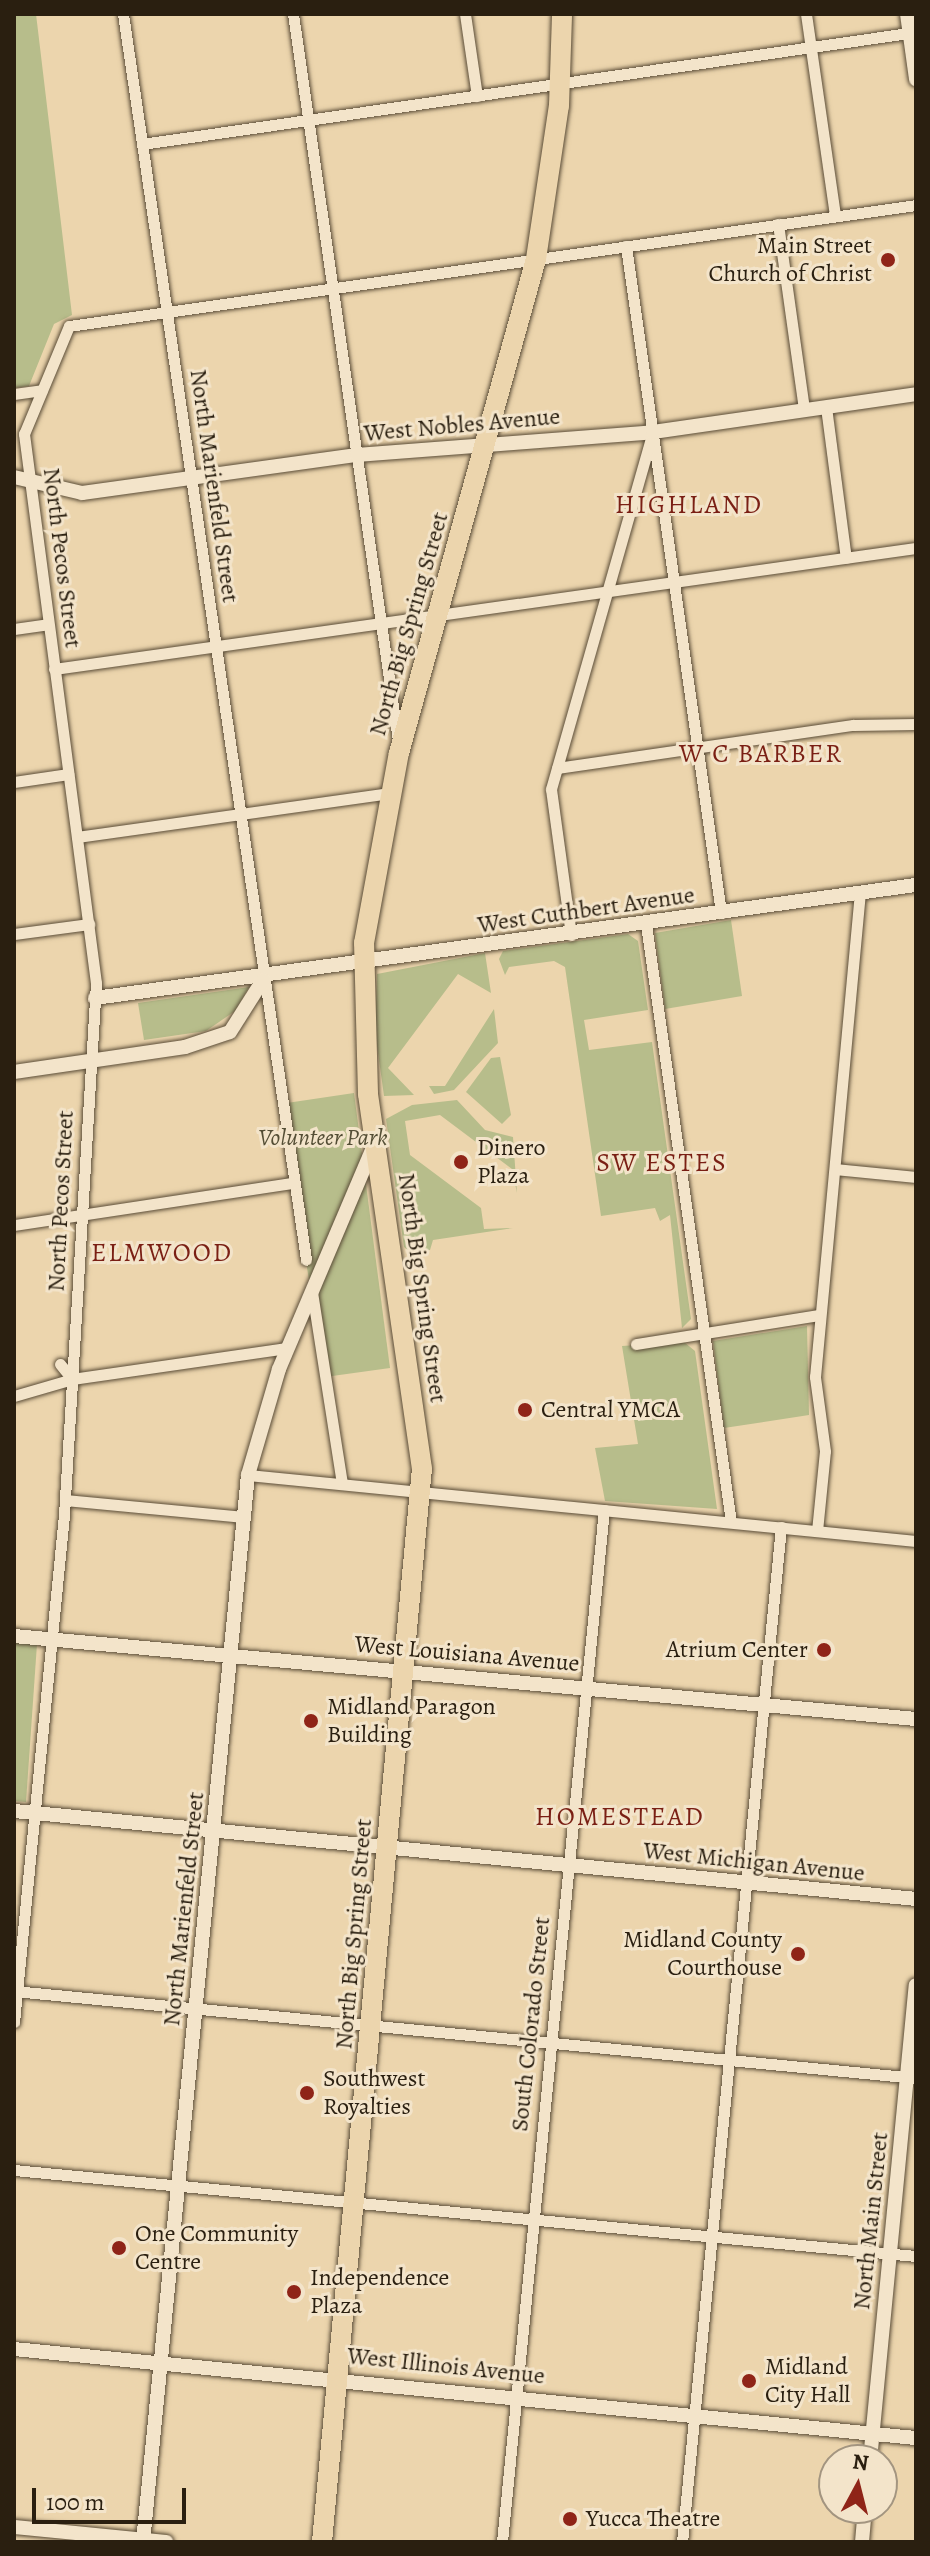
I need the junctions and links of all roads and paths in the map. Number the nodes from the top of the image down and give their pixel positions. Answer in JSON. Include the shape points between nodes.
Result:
{"nodes":[{"id":1,"x":123,"y":14,"type":"edge"},
{"id":2,"x":293,"y":14,"type":"edge"},
{"id":3,"x":465,"y":14,"type":"edge"},
{"id":4,"x":562,"y":14,"type":"edge"},
{"id":5,"x":806,"y":14,"type":"edge"},
{"id":6,"x":907,"y":14,"type":"edge"},
{"id":7,"x":913,"y":33,"type":"edge"},
{"id":8,"x":810,"y":48,"type":"junction"},
{"id":9,"x":916,"y":79,"type":"edge"},
{"id":10,"x":560,"y":84,"type":"junction"},
{"id":11,"x":477,"y":96,"type":"junction"},
{"id":12,"x":308,"y":120,"type":"junction"},
{"id":13,"x":142,"y":144,"type":"junction"},
{"id":14,"x":916,"y":205,"type":"edge"},
{"id":15,"x":835,"y":216,"type":"junction"},
{"id":16,"x":778,"y":224,"type":"junction"},
{"id":17,"x":626,"y":246,"type":"junction"},
{"id":18,"x":536,"y":259,"type":"junction"},
{"id":19,"x":332,"y":288,"type":"junction"},
{"id":20,"x":166,"y":312,"type":"junction"},
{"id":21,"x":42,"y":390,"type":"junction"},
{"id":22,"x":14,"y":394,"type":"edge"},
{"id":23,"x":916,"y":394,"type":"edge"},
{"id":24,"x":826,"y":407,"type":"junction"},
{"id":25,"x":804,"y":410,"type":"junction"},
{"id":26,"x":653,"y":432,"type":"junction"},
{"id":27,"x":485,"y":445,"type":"junction"},
{"id":28,"x":357,"y":455,"type":"junction"},
{"id":29,"x":22,"y":478,"type":"edge"},
{"id":30,"x":190,"y":479,"type":"junction"},
{"id":31,"x":916,"y":548,"type":"edge"},
{"id":32,"x":846,"y":558,"type":"junction"},
{"id":33,"x":673,"y":582,"type":"junction"},
{"id":34,"x":609,"y":591,"type":"junction"},
{"id":35,"x":439,"y":615,"type":"junction"},
{"id":36,"x":381,"y":623,"type":"junction"},
{"id":37,"x":48,"y":624,"type":"junction"},
{"id":38,"x":14,"y":629,"type":"edge"},
{"id":39,"x":214,"y":646,"type":"junction"},
{"id":40,"x":54,"y":669,"type":"junction"},
{"id":41,"x":916,"y":724,"type":"edge"},
{"id":42,"x":698,"y":747,"type":"junction"},
{"id":43,"x":399,"y":753,"type":"junction"},
{"id":44,"x":557,"y":768,"type":"junction"},
{"id":45,"x":68,"y":774,"type":"junction"},
{"id":46,"x":14,"y":782,"type":"edge"},
{"id":47,"x":390,"y":793,"type":"junction"},
{"id":48,"x":239,"y":814,"type":"junction"},
{"id":49,"x":77,"y":837,"type":"junction"},
{"id":50,"x":916,"y":885,"type":"edge"},
{"id":51,"x":860,"y":894,"type":"junction"},
{"id":52,"x":721,"y":913,"type":"junction"},
{"id":53,"x":89,"y":924,"type":"junction"},
{"id":54,"x":646,"y":924,"type":"junction"},
{"id":55,"x":14,"y":934,"type":"edge"},
{"id":56,"x":571,"y":935,"type":"junction"},
{"id":57,"x":362,"y":965,"type":"junction"},
{"id":58,"x":262,"y":972,"type":"junction"},
{"id":59,"x":95,"y":998,"type":"junction"},
{"id":60,"x":91,"y":1060,"type":"junction"},
{"id":61,"x":14,"y":1072,"type":"edge"},
{"id":62,"x":374,"y":1143,"type":"junction"},
{"id":63,"x":835,"y":1169,"type":"junction"},
{"id":64,"x":916,"y":1177,"type":"edge"},
{"id":65,"x":293,"y":1183,"type":"junction"},
{"id":66,"x":82,"y":1216,"type":"junction"},
{"id":67,"x":14,"y":1225,"type":"edge"},
{"id":68,"x":306,"y":1260,"type":"dead end"},
{"id":69,"x":311,"y":1289,"type":"junction"},
{"id":70,"x":820,"y":1315,"type":"junction"},
{"id":71,"x":704,"y":1333,"type":"junction"},
{"id":72,"x":636,"y":1344,"type":"dead end"},
{"id":73,"x":287,"y":1348,"type":"junction"},
{"id":74,"x":60,"y":1364,"type":"dead end"},
{"id":75,"x":72,"y":1379,"type":"junction"},
{"id":76,"x":14,"y":1396,"type":"edge"},
{"id":77,"x":248,"y":1475,"type":"junction"},
{"id":78,"x":342,"y":1484,"type":"junction"},
{"id":79,"x":419,"y":1492,"type":"junction"},
{"id":80,"x":65,"y":1500,"type":"junction"},
{"id":81,"x":604,"y":1510,"type":"junction"},
{"id":82,"x":244,"y":1517,"type":"junction"},
{"id":83,"x":731,"y":1522,"type":"junction"},
{"id":84,"x":781,"y":1527,"type":"junction"},
{"id":85,"x":817,"y":1531,"type":"junction"},
{"id":86,"x":916,"y":1541,"type":"edge"},
{"id":87,"x":14,"y":1636,"type":"edge"},
{"id":88,"x":51,"y":1637,"type":"junction"},
{"id":89,"x":231,"y":1652,"type":"junction"},
{"id":90,"x":404,"y":1670,"type":"junction"},
{"id":91,"x":586,"y":1687,"type":"junction"},
{"id":92,"x":764,"y":1705,"type":"junction"},
{"id":93,"x":916,"y":1719,"type":"edge"},
{"id":94,"x":14,"y":1811,"type":"edge"},
{"id":95,"x":34,"y":1813,"type":"junction"},
{"id":96,"x":213,"y":1831,"type":"junction"},
{"id":97,"x":388,"y":1848,"type":"junction"},
{"id":98,"x":568,"y":1866,"type":"junction"},
{"id":99,"x":746,"y":1883,"type":"junction"},
{"id":100,"x":916,"y":1899,"type":"edge"},
{"id":101,"x":916,"y":1985,"type":"edge"},
{"id":102,"x":16,"y":1991,"type":"edge"},
{"id":103,"x":196,"y":2009,"type":"junction"},
{"id":104,"x":14,"y":2022,"type":"edge"},
{"id":105,"x":373,"y":2026,"type":"junction"},
{"id":106,"x":551,"y":2043,"type":"junction"},
{"id":107,"x":729,"y":2060,"type":"junction"},
{"id":108,"x":912,"y":2077,"type":"edge"},
{"id":109,"x":14,"y":2170,"type":"edge"},
{"id":110,"x":179,"y":2186,"type":"junction"},
{"id":111,"x":356,"y":2203,"type":"junction"},
{"id":112,"x":534,"y":2220,"type":"junction"},
{"id":113,"x":712,"y":2237,"type":"junction"},
{"id":114,"x":890,"y":2254,"type":"junction"},
{"id":115,"x":916,"y":2256,"type":"edge"},
{"id":116,"x":14,"y":2349,"type":"edge"},
{"id":117,"x":161,"y":2363,"type":"junction"},
{"id":118,"x":339,"y":2377,"type":"junction"},
{"id":119,"x":516,"y":2396,"type":"junction"},
{"id":120,"x":694,"y":2414,"type":"junction"},
{"id":121,"x":872,"y":2434,"type":"junction"},
{"id":122,"x":916,"y":2438,"type":"edge"},
{"id":123,"x":871,"y":2444,"type":"edge"},
{"id":124,"x":14,"y":2527,"type":"edge"},
{"id":125,"x":143,"y":2541,"type":"edge"},
{"id":126,"x":166,"y":2542,"type":"edge"},
{"id":127,"x":322,"y":2542,"type":"edge"},
{"id":128,"x":502,"y":2542,"type":"edge"},
{"id":129,"x":682,"y":2542,"type":"edge"}],
"edges":[{"from":1,"to":13,"type":"street","name":"North Marienfeld Street"},
{"from":2,"to":12,"type":"street"},
{"from":3,"to":11,"type":"street"},
{"from":4,"to":10,"type":"highway","name":"North Big Spring Street"},
{"from":5,"to":8,"type":"street"},
{"from":6,"to":7,"type":"street"},
{"from":7,"to":8,"type":"street"},
{"from":7,"to":9,"type":"street"},
{"from":8,"to":10,"type":"street"},
{"from":8,"to":15,"type":"street"},
{"from":10,"to":11,"type":"street"},
{"from":10,"to":18,"type":"highway","name":"North Big Spring Street"},
{"from":11,"to":12,"type":"street"},
{"from":12,"to":13,"type":"street"},
{"from":12,"to":19,"type":"street"},
{"from":13,"to":20,"type":"street","name":"North Marienfeld Street"},
{"from":14,"to":15,"type":"street"},
{"from":15,"to":16,"type":"street"},
{"from":16,"to":17,"type":"street"},
{"from":16,"to":25,"type":"street"},
{"from":17,"to":18,"type":"street"},
{"from":17,"to":26,"type":"street"},
{"from":18,"to":19,"type":"street"},
{"from":18,"to":27,"type":"highway","name":"North Big Spring Street"},
{"from":19,"to":20,"type":"street"},
{"from":19,"to":28,"type":"street"},
{"from":20,"to":21,"type":"street","name":"North Pecos Street","via":[[69,326]]},
{"from":20,"to":30,"type":"street","name":"North Marienfeld Street"},
{"from":21,"to":22,"type":"street"},
{"from":21,"to":29,"type":"street","name":"North Pecos Street","via":[[24,434]]},
{"from":23,"to":24,"type":"street","name":"West Nobles Avenue"},
{"from":24,"to":25,"type":"street","name":"West Nobles Avenue"},
{"from":24,"to":32,"type":"street"},
{"from":25,"to":26,"type":"street","name":"West Nobles Avenue"},
{"from":26,"to":27,"type":"street","name":"West Nobles Avenue"},
{"from":26,"to":33,"type":"street"},
{"from":26,"to":34,"type":"street"},
{"from":27,"to":28,"type":"street","name":"West Nobles Avenue"},
{"from":27,"to":35,"type":"highway","name":"North Big Spring Street"},
{"from":28,"to":30,"type":"street","name":"West Nobles Avenue"},
{"from":28,"to":36,"type":"street"},
{"from":29,"to":30,"type":"street","name":"West Nobles Avenue","via":[[82,493]]},
{"from":29,"to":37,"type":"street","name":"North Pecos Street"},
{"from":30,"to":39,"type":"street","name":"North Marienfeld Street"},
{"from":31,"to":32,"type":"street"},
{"from":32,"to":33,"type":"street"},
{"from":33,"to":34,"type":"street"},
{"from":33,"to":42,"type":"street"},
{"from":34,"to":35,"type":"street"},
{"from":34,"to":44,"type":"street"},
{"from":35,"to":36,"type":"street"},
{"from":35,"to":43,"type":"highway","name":"North Big Spring Street"},
{"from":36,"to":39,"type":"street"},
{"from":36,"to":43,"type":"street"},
{"from":37,"to":38,"type":"street"},
{"from":37,"to":40,"type":"street","name":"North Pecos Street"},
{"from":39,"to":40,"type":"street"},
{"from":39,"to":48,"type":"street","name":"North Marienfeld Street"},
{"from":40,"to":45,"type":"street","name":"North Pecos Street"},
{"from":41,"to":42,"type":"street"},
{"from":42,"to":44,"type":"street"},
{"from":42,"to":52,"type":"street"},
{"from":43,"to":47,"type":"highway","name":"North Big Spring Street"},
{"from":44,"to":56,"type":"street","via":[[551,789]]},
{"from":45,"to":46,"type":"street"},
{"from":45,"to":49,"type":"street","name":"North Pecos Street"},
{"from":47,"to":48,"type":"street"},
{"from":47,"to":57,"type":"highway","name":"North Big Spring Street"},
{"from":48,"to":49,"type":"street"},
{"from":48,"to":58,"type":"street","name":"North Marienfeld Street"},
{"from":49,"to":53,"type":"street","name":"North Pecos Street"},
{"from":50,"to":51,"type":"street","name":"West Cuthbert Avenue"},
{"from":51,"to":52,"type":"street","name":"West Cuthbert Avenue"},
{"from":51,"to":63,"type":"street"},
{"from":52,"to":54,"type":"street","name":"West Cuthbert Avenue"},
{"from":53,"to":55,"type":"street"},
{"from":53,"to":59,"type":"street","name":"North Pecos Street"},
{"from":54,"to":56,"type":"street","name":"West Cuthbert Avenue"},
{"from":54,"to":71,"type":"street"},
{"from":56,"to":57,"type":"street","name":"West Cuthbert Avenue"},
{"from":57,"to":58,"type":"street","name":"West Cuthbert Avenue"},
{"from":57,"to":62,"type":"highway","name":"North Big Spring Street"},
{"from":58,"to":59,"type":"street","name":"West Cuthbert Avenue"},
{"from":58,"to":60,"type":"street","via":[[230,1032]]},
{"from":58,"to":65,"type":"street","name":"North Marienfeld Street"},
{"from":59,"to":60,"type":"street","name":"North Pecos Street"},
{"from":60,"to":61,"type":"street"},
{"from":60,"to":66,"type":"street","name":"North Pecos Street"},
{"from":62,"to":69,"type":"street","name":"North Marienfeld Street"},
{"from":62,"to":79,"type":"highway","name":"North Big Spring Street","via":[[422,1469]]},
{"from":63,"to":64,"type":"street"},
{"from":63,"to":70,"type":"street"},
{"from":65,"to":66,"type":"street"},
{"from":65,"to":68,"type":"street","name":"North Marienfeld Street"},
{"from":66,"to":67,"type":"street"},
{"from":66,"to":75,"type":"street","name":"North Pecos Street"},
{"from":69,"to":73,"type":"street","name":"North Marienfeld Street"},
{"from":69,"to":78,"type":"street"},
{"from":70,"to":71,"type":"street"},
{"from":70,"to":85,"type":"street","via":[[815,1377],[825,1451]]},
{"from":71,"to":72,"type":"street"},
{"from":71,"to":83,"type":"street"},
{"from":73,"to":75,"type":"street"},
{"from":73,"to":77,"type":"street","name":"North Marienfeld Street"},
{"from":74,"to":75,"type":"street"},
{"from":75,"to":76,"type":"street"},
{"from":75,"to":80,"type":"street","name":"North Pecos Street"},
{"from":77,"to":78,"type":"street"},
{"from":77,"to":82,"type":"street","name":"North Marienfeld Street"},
{"from":78,"to":79,"type":"street"},
{"from":79,"to":81,"type":"street"},
{"from":79,"to":90,"type":"highway","name":"North Big Spring Street"},
{"from":80,"to":82,"type":"street"},
{"from":80,"to":88,"type":"street","name":"North Pecos Street"},
{"from":81,"to":83,"type":"street"},
{"from":81,"to":91,"type":"street","name":"South Colorado Street"},
{"from":82,"to":89,"type":"street","name":"North Marienfeld Street"},
{"from":83,"to":84,"type":"street"},
{"from":84,"to":85,"type":"street"},
{"from":84,"to":92,"type":"street"},
{"from":85,"to":86,"type":"street"},
{"from":87,"to":88,"type":"street","name":"West Louisiana Avenue"},
{"from":88,"to":89,"type":"street","name":"West Louisiana Avenue"},
{"from":88,"to":95,"type":"street","name":"North Pecos Street"},
{"from":89,"to":90,"type":"street","name":"West Louisiana Avenue"},
{"from":89,"to":96,"type":"street","name":"North Marienfeld Street"},
{"from":90,"to":91,"type":"street","name":"West Louisiana Avenue"},
{"from":90,"to":97,"type":"highway","name":"North Big Spring Street"},
{"from":91,"to":92,"type":"street","name":"West Louisiana Avenue"},
{"from":91,"to":98,"type":"street","name":"South Colorado Street"},
{"from":92,"to":93,"type":"street","name":"West Louisiana Avenue"},
{"from":92,"to":99,"type":"street"},
{"from":94,"to":95,"type":"street","name":"West Michigan Avenue"},
{"from":95,"to":96,"type":"street","name":"West Michigan Avenue"},
{"from":95,"to":102,"type":"street","name":"North Pecos Street"},
{"from":96,"to":97,"type":"street","name":"West Michigan Avenue"},
{"from":96,"to":103,"type":"street","name":"North Marienfeld Street"},
{"from":97,"to":98,"type":"street","name":"West Michigan Avenue"},
{"from":97,"to":105,"type":"highway","name":"North Big Spring Street"},
{"from":98,"to":99,"type":"street","name":"West Michigan Avenue"},
{"from":98,"to":106,"type":"street","name":"South Colorado Street"},
{"from":99,"to":100,"type":"street","name":"West Michigan Avenue"},
{"from":99,"to":107,"type":"street"},
{"from":101,"to":108,"type":"street","name":"North Main Street"},
{"from":102,"to":103,"type":"street"},
{"from":102,"to":104,"type":"street","name":"North Pecos Street"},
{"from":103,"to":105,"type":"street"},
{"from":103,"to":110,"type":"street","name":"North Marienfeld Street"},
{"from":105,"to":106,"type":"street"},
{"from":105,"to":111,"type":"highway","name":"North Big Spring Street"},
{"from":106,"to":107,"type":"street"},
{"from":106,"to":112,"type":"street","name":"South Colorado Street"},
{"from":107,"to":108,"type":"street"},
{"from":107,"to":113,"type":"street"},
{"from":108,"to":114,"type":"street","name":"North Main Street"},
{"from":109,"to":110,"type":"street"},
{"from":110,"to":111,"type":"street"},
{"from":110,"to":117,"type":"street","name":"North Marienfeld Street"},
{"from":111,"to":112,"type":"street"},
{"from":111,"to":118,"type":"highway","name":"North Big Spring Street"},
{"from":112,"to":113,"type":"street"},
{"from":112,"to":119,"type":"street","name":"South Colorado Street"},
{"from":113,"to":114,"type":"street"},
{"from":113,"to":120,"type":"street"},
{"from":114,"to":115,"type":"street"},
{"from":114,"to":121,"type":"street","name":"North Main Street"},
{"from":116,"to":117,"type":"street","name":"West Illinois Avenue"},
{"from":117,"to":118,"type":"street","name":"West Illinois Avenue"},
{"from":117,"to":125,"type":"street","name":"North Marienfeld Street"},
{"from":118,"to":119,"type":"street","name":"West Illinois Avenue"},
{"from":118,"to":127,"type":"highway","name":"North Big Spring Street"},
{"from":119,"to":120,"type":"street","name":"West Illinois Avenue"},
{"from":119,"to":128,"type":"street","name":"South Colorado Street"},
{"from":120,"to":121,"type":"street","name":"West Illinois Avenue"},
{"from":120,"to":129,"type":"street"},
{"from":121,"to":122,"type":"street","name":"West Illinois Avenue"},
{"from":121,"to":123,"type":"street","name":"North Main Street"},
{"from":124,"to":125,"type":"street"},
{"from":125,"to":126,"type":"street"}]}
